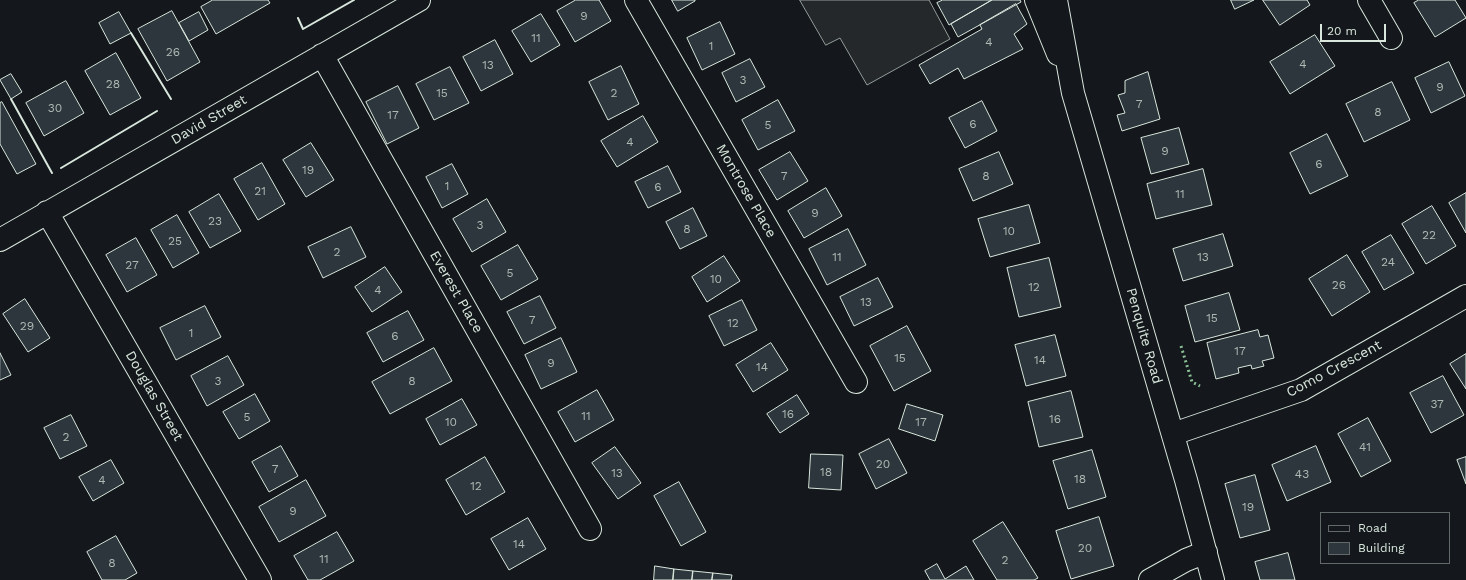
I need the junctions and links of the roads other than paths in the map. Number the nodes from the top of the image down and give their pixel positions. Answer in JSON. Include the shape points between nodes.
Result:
{"nodes":[{"id":1,"x":419,"y":0,"type":"edge"},
{"id":2,"x":636,"y":0,"type":"edge"},
{"id":3,"x":1036,"y":0,"type":"edge"},
{"id":4,"x":1056,"y":0,"type":"edge"},
{"id":5,"x":1369,"y":0,"type":"edge"},
{"id":6,"x":1391,"y":38,"type":"dead end"},
{"id":7,"x":322,"y":55,"type":"junction"},
{"id":8,"x":1073,"y":93,"type":"junction"},
{"id":9,"x":47,"y":212,"type":"junction"},
{"id":10,"x":0,"y":240,"type":"edge"},
{"id":11,"x":1466,"y":296,"type":"edge"},
{"id":12,"x":856,"y":382,"type":"dead end"},
{"id":13,"x":1173,"y":434,"type":"junction"},
{"id":14,"x":590,"y":529,"type":"dead end"},
{"id":15,"x":1206,"y":552,"type":"junction"},
{"id":16,"x":260,"y":580,"type":"edge"},
{"id":17,"x":1150,"y":580,"type":"edge"},
{"id":18,"x":1213,"y":580,"type":"edge"}],
"edges":[{"from":1,"to":7,"type":"street","name":"David Street"},
{"from":2,"to":12,"type":"street","name":"Montrose Place"},
{"from":3,"to":8,"type":"street","name":"Penquite Road"},
{"from":4,"to":8,"type":"street","name":"Penquite Road"},
{"from":5,"to":6,"type":"street"},
{"from":7,"to":9,"type":"street","name":"David Street"},
{"from":7,"to":14,"type":"street","name":"Everest Place"},
{"from":8,"to":13,"type":"street","name":"Penquite Road"},
{"from":9,"to":10,"type":"street","name":"David Street"},
{"from":9,"to":16,"type":"street","name":"Douglas Street"},
{"from":11,"to":13,"type":"street","name":"Como Crescent","via":[[1301,390]]},
{"from":13,"to":15,"type":"street","name":"Penquite Road"},
{"from":15,"to":17,"type":"street"},
{"from":15,"to":18,"type":"street","name":"Penquite Road"}]}
